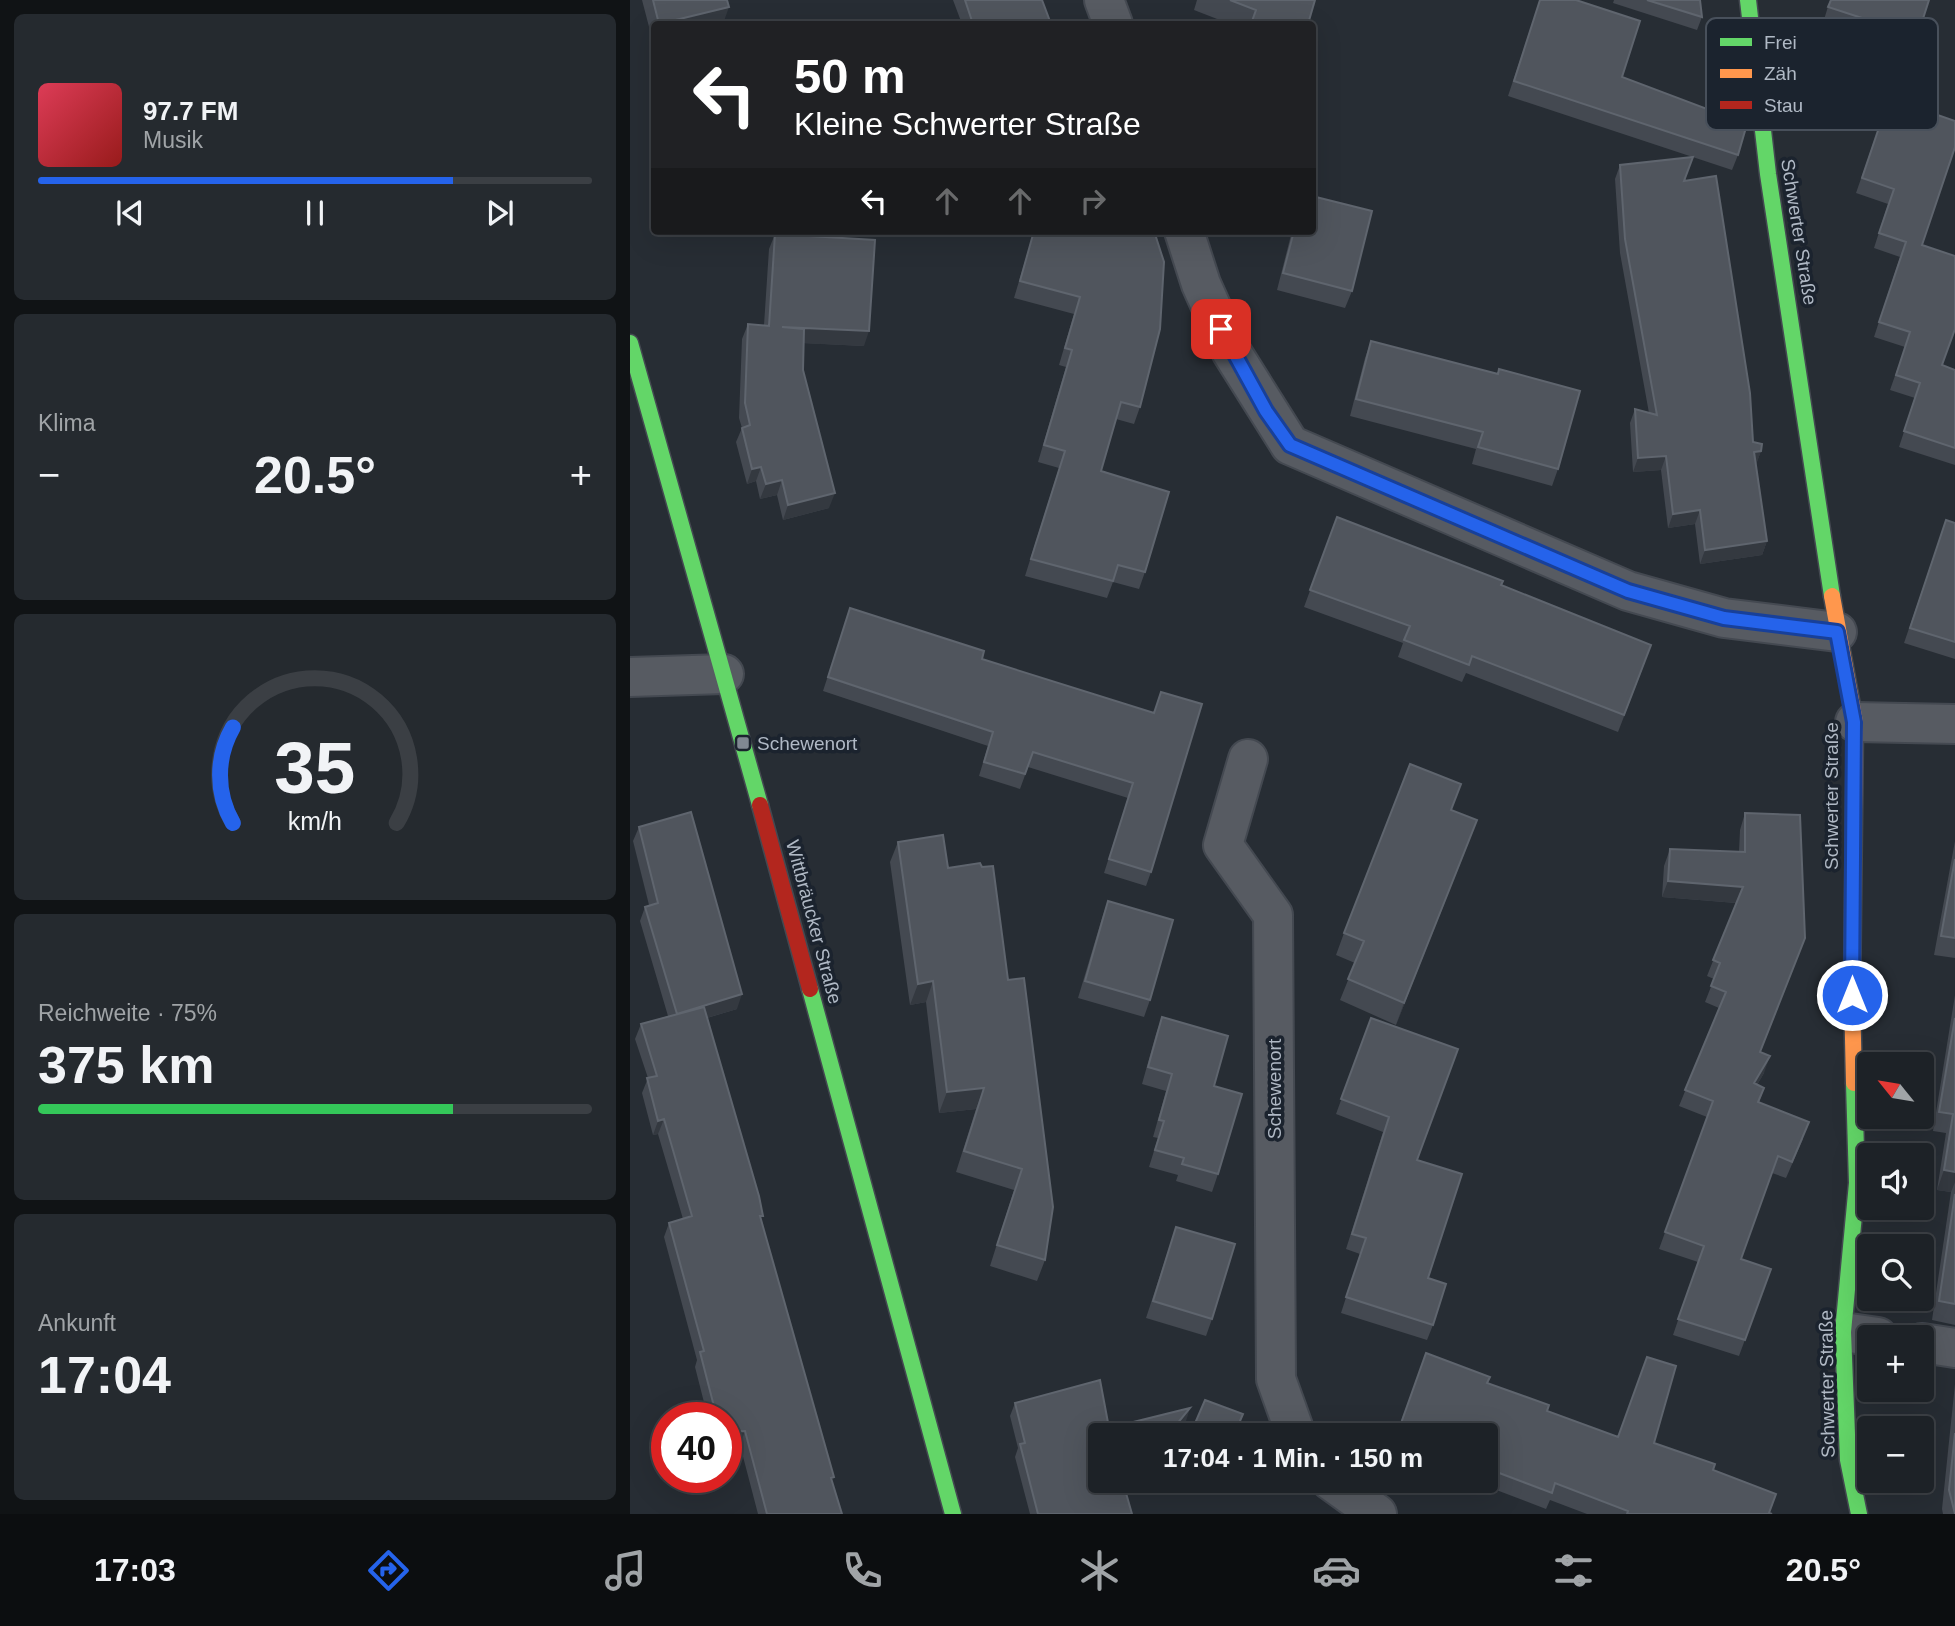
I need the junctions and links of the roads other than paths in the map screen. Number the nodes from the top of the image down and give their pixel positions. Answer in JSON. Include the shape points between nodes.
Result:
{"nodes":[{"id":1,"x":1104,"y":0,"type":"edge"},
{"id":2,"x":1748,"y":0,"type":"edge"},
{"id":3,"x":1750,"y":18,"type":"edge"},
{"id":4,"x":1112,"y":21,"type":"edge"},
{"id":5,"x":1763,"y":130,"type":"edge"},
{"id":6,"x":1185,"y":235,"type":"edge"},
{"id":7,"x":630,"y":343,"type":"edge"},
{"id":8,"x":1837,"y":632,"type":"junction"},
{"id":9,"x":724,"y":674,"type":"junction"},
{"id":10,"x":630,"y":677,"type":"edge"},
{"id":11,"x":1854,"y":722,"type":"junction"},
{"id":12,"x":1955,"y":724,"type":"edge"},
{"id":13,"x":1248,"y":759,"type":"dead end"},
{"id":14,"x":1861,"y":1325,"type":"edge"},
{"id":15,"x":1934,"y":1345,"type":"edge"},
{"id":16,"x":1955,"y":1348,"type":"edge"},
{"id":17,"x":1857,"y":1377,"type":"edge"},
{"id":18,"x":1292,"y":1423,"type":"edge"},
{"id":19,"x":1347,"y":1493,"type":"edge"},
{"id":20,"x":953,"y":1514,"type":"edge"},
{"id":21,"x":1377,"y":1514,"type":"edge"},
{"id":22,"x":1859,"y":1514,"type":"edge"}],
"edges":[{"from":1,"to":4,"type":"street"},
{"from":2,"to":3,"type":"street","name":"Schwerter Straße"},
{"from":5,"to":8,"type":"street","name":"Schwerter Straße"},
{"from":6,"to":8,"type":"street","via":[[1231,351],[1290,445],[1628,591],[1724,618]]},
{"from":7,"to":9,"type":"street","name":"Wittbräucker Straße"},
{"from":8,"to":11,"type":"street","name":"Schwerter Straße"},
{"from":9,"to":10,"type":"street"},
{"from":9,"to":20,"type":"street","name":"Wittbräucker Straße"},
{"from":11,"to":12,"type":"street"},
{"from":11,"to":14,"type":"street","name":"Schwerter Straße","via":[[1852,995]]},
{"from":13,"to":18,"type":"street","name":"Schewenort","via":[[1223,845],[1273,915],[1276,1378]]},
{"from":15,"to":16,"type":"street"},
{"from":17,"to":22,"type":"street","name":"Schwerter Straße","via":[[1849,1460]]},
{"from":19,"to":21,"type":"street"}]}
